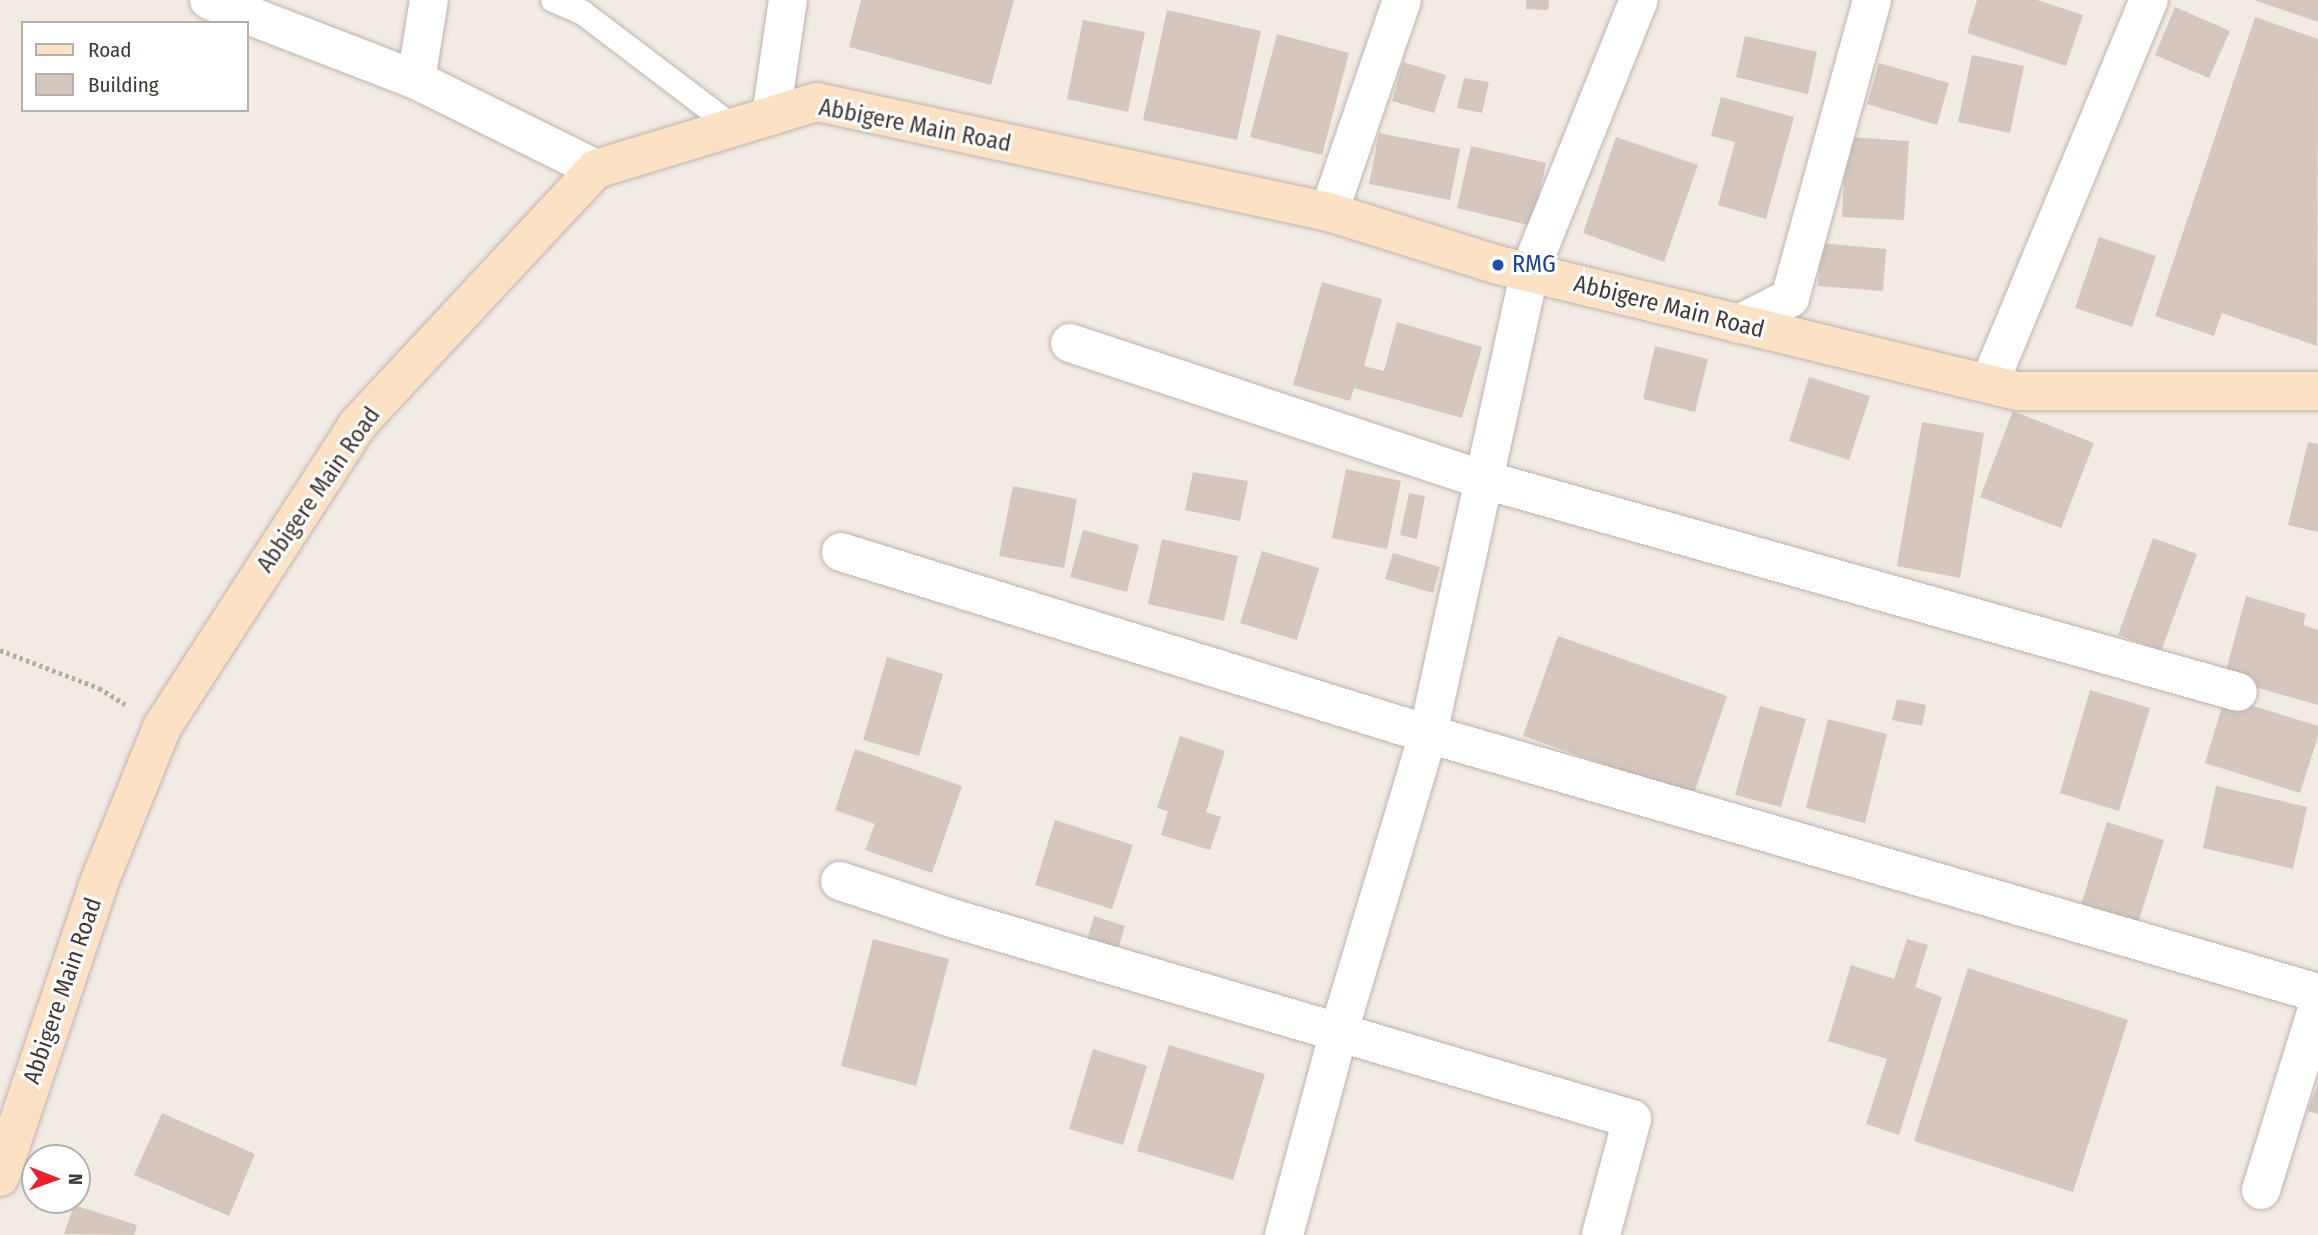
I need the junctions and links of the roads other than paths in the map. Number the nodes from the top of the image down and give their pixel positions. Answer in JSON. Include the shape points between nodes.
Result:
{"nodes":[{"id":1,"x":209,"y":0,"type":"edge"},
{"id":2,"x":429,"y":0,"type":"edge"},
{"id":3,"x":553,"y":0,"type":"edge"},
{"id":4,"x":788,"y":0,"type":"edge"},
{"id":5,"x":1402,"y":0,"type":"edge"},
{"id":6,"x":1639,"y":0,"type":"edge"},
{"id":7,"x":1872,"y":0,"type":"edge"},
{"id":8,"x":2149,"y":0,"type":"edge"},
{"id":9,"x":416,"y":80,"type":"junction"},
{"id":10,"x":771,"y":116,"type":"junction"},
{"id":11,"x":733,"y":127,"type":"junction"},
{"id":12,"x":596,"y":169,"type":"junction"},
{"id":13,"x":1329,"y":212,"type":"junction"},
{"id":14,"x":1529,"y":273,"type":"junction"},
{"id":15,"x":1739,"y":324,"type":"junction"},
{"id":16,"x":1070,"y":343,"type":"dead end"},
{"id":17,"x":1989,"y":384,"type":"junction"},
{"id":18,"x":2318,"y":391,"type":"edge"},
{"id":19,"x":1485,"y":480,"type":"junction"},
{"id":20,"x":841,"y":552,"type":"dead end"},
{"id":21,"x":2238,"y":692,"type":"dead end"},
{"id":22,"x":1429,"y":734,"type":"junction"},
{"id":23,"x":840,"y":881,"type":"dead end"},
{"id":24,"x":2318,"y":993,"type":"edge"},
{"id":25,"x":2318,"y":1006,"type":"edge"},
{"id":26,"x":1339,"y":1031,"type":"junction"},
{"id":27,"x":0,"y":1177,"type":"edge"},
{"id":28,"x":2261,"y":1190,"type":"dead end"},
{"id":29,"x":1284,"y":1235,"type":"edge"},
{"id":30,"x":1601,"y":1235,"type":"edge"}],
"edges":[{"from":1,"to":9,"type":"street"},
{"from":2,"to":9,"type":"street"},
{"from":3,"to":11,"type":"lane","via":[[583,13]]},
{"from":4,"to":10,"type":"street"},
{"from":5,"to":13,"type":"street"},
{"from":6,"to":14,"type":"street"},
{"from":7,"to":15,"type":"street","via":[[1790,298]]},
{"from":8,"to":17,"type":"street"},
{"from":9,"to":12,"type":"street"},
{"from":10,"to":11,"type":"main road","name":"Abbigere Main Road"},
{"from":10,"to":13,"type":"main road","name":"Abbigere Main Road","via":[[817,102]]},
{"from":11,"to":12,"type":"main road","name":"Abbigere Main Road"},
{"from":12,"to":27,"type":"main road","name":"Abbigere Main Road","via":[[357,425],[162,727],[98,885]]},
{"from":13,"to":14,"type":"main road","name":"Abbigere Main Road"},
{"from":14,"to":15,"type":"main road","name":"Abbigere Main Road"},
{"from":14,"to":19,"type":"street"},
{"from":15,"to":17,"type":"main road","name":"Abbigere Main Road"},
{"from":16,"to":19,"type":"street"},
{"from":17,"to":18,"type":"main road","name":"Abbigere Main Road","via":[[2017,390]]},
{"from":19,"to":21,"type":"street"},
{"from":19,"to":22,"type":"street"},
{"from":20,"to":22,"type":"street"},
{"from":22,"to":24,"type":"street"},
{"from":22,"to":26,"type":"street"},
{"from":23,"to":26,"type":"street"},
{"from":25,"to":28,"type":"street"},
{"from":26,"to":29,"type":"street"},
{"from":26,"to":30,"type":"street","via":[[1632,1119]]}]}
